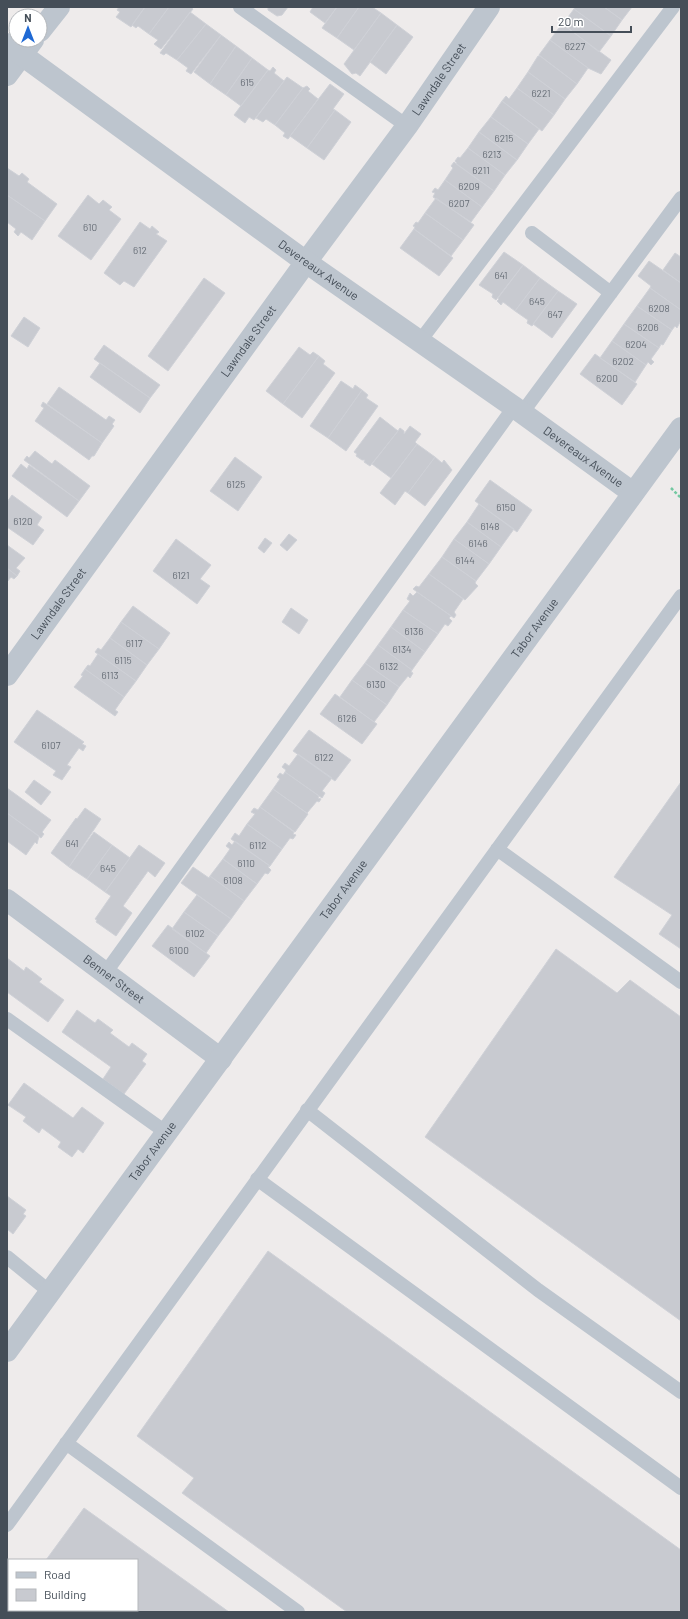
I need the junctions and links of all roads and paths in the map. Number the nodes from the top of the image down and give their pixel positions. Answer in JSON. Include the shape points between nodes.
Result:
{"nodes":[{"id":1,"x":59,"y":7,"type":"edge"},
{"id":2,"x":240,"y":7,"type":"edge"},
{"id":3,"x":673,"y":7,"type":"edge"},
{"id":4,"x":485,"y":8,"type":"edge"},
{"id":5,"x":48,"y":21,"type":"edge"},
{"id":6,"x":20,"y":48,"type":"edge"},
{"id":7,"x":24,"y":48,"type":"edge"},
{"id":8,"x":7,"y":75,"type":"edge"},
{"id":9,"x":407,"y":126,"type":"junction"},
{"id":10,"x":681,"y":198,"type":"edge"},
{"id":11,"x":532,"y":233,"type":"dead end"},
{"id":12,"x":306,"y":262,"type":"junction"},
{"id":13,"x":611,"y":293,"type":"junction"},
{"id":14,"x":420,"y":341,"type":"junction"},
{"id":15,"x":518,"y":410,"type":"junction"},
{"id":16,"x":681,"y":428,"type":"edge"},
{"id":17,"x":671,"y":488,"type":"dead end"},
{"id":18,"x":633,"y":493,"type":"junction"},
{"id":19,"x":681,"y":498,"type":"edge"},
{"id":20,"x":681,"y":596,"type":"edge"},
{"id":21,"x":7,"y":675,"type":"edge"},
{"id":22,"x":497,"y":848,"type":"junction"},
{"id":23,"x":7,"y":900,"type":"edge"},
{"id":24,"x":106,"y":972,"type":"junction"},
{"id":25,"x":681,"y":982,"type":"edge"},
{"id":26,"x":7,"y":1020,"type":"edge"},
{"id":27,"x":221,"y":1059,"type":"junction"},
{"id":28,"x":307,"y":1110,"type":"junction"},
{"id":29,"x":167,"y":1133,"type":"junction"},
{"id":30,"x":257,"y":1179,"type":"junction"},
{"id":31,"x":7,"y":1257,"type":"edge"},
{"id":32,"x":50,"y":1292,"type":"junction"},
{"id":33,"x":7,"y":1351,"type":"edge"},
{"id":34,"x":681,"y":1392,"type":"edge"},
{"id":35,"x":66,"y":1443,"type":"junction"},
{"id":36,"x":681,"y":1488,"type":"edge"},
{"id":37,"x":7,"y":1524,"type":"edge"},
{"id":38,"x":298,"y":1612,"type":"edge"}],
"edges":[{"from":1,"to":5,"type":"street"},
{"from":2,"to":9,"type":"lane"},
{"from":3,"to":14,"type":"lane"},
{"from":4,"to":9,"type":"street","name":"Lawndale Street"},
{"from":6,"to":8,"type":"street"},
{"from":7,"to":12,"type":"street","name":"Devereaux Avenue"},
{"from":9,"to":12,"type":"street","name":"Lawndale Street"},
{"from":10,"to":13,"type":"lane"},
{"from":11,"to":13,"type":"lane"},
{"from":12,"to":14,"type":"street","name":"Devereaux Avenue"},
{"from":12,"to":21,"type":"street","name":"Lawndale Street"},
{"from":13,"to":15,"type":"lane"},
{"from":14,"to":15,"type":"street","name":"Devereaux Avenue"},
{"from":15,"to":18,"type":"street","name":"Devereaux Avenue"},
{"from":15,"to":24,"type":"lane"},
{"from":16,"to":18,"type":"street","name":"Tabor Avenue"},
{"from":17,"to":19,"type":"path"},
{"from":18,"to":27,"type":"street","name":"Tabor Avenue"},
{"from":20,"to":22,"type":"lane"},
{"from":22,"to":25,"type":"lane"},
{"from":22,"to":28,"type":"lane"},
{"from":23,"to":24,"type":"street","name":"Benner Street"},
{"from":24,"to":27,"type":"street","name":"Benner Street"},
{"from":26,"to":29,"type":"lane"},
{"from":27,"to":29,"type":"street","name":"Tabor Avenue"},
{"from":28,"to":30,"type":"lane"},
{"from":28,"to":34,"type":"lane","via":[[538,1290]]},
{"from":29,"to":32,"type":"street","name":"Tabor Avenue"},
{"from":30,"to":35,"type":"lane"},
{"from":30,"to":36,"type":"lane"},
{"from":31,"to":32,"type":"lane"},
{"from":32,"to":33,"type":"street","name":"Tabor Avenue"},
{"from":35,"to":37,"type":"lane"},
{"from":35,"to":38,"type":"lane"}]}
